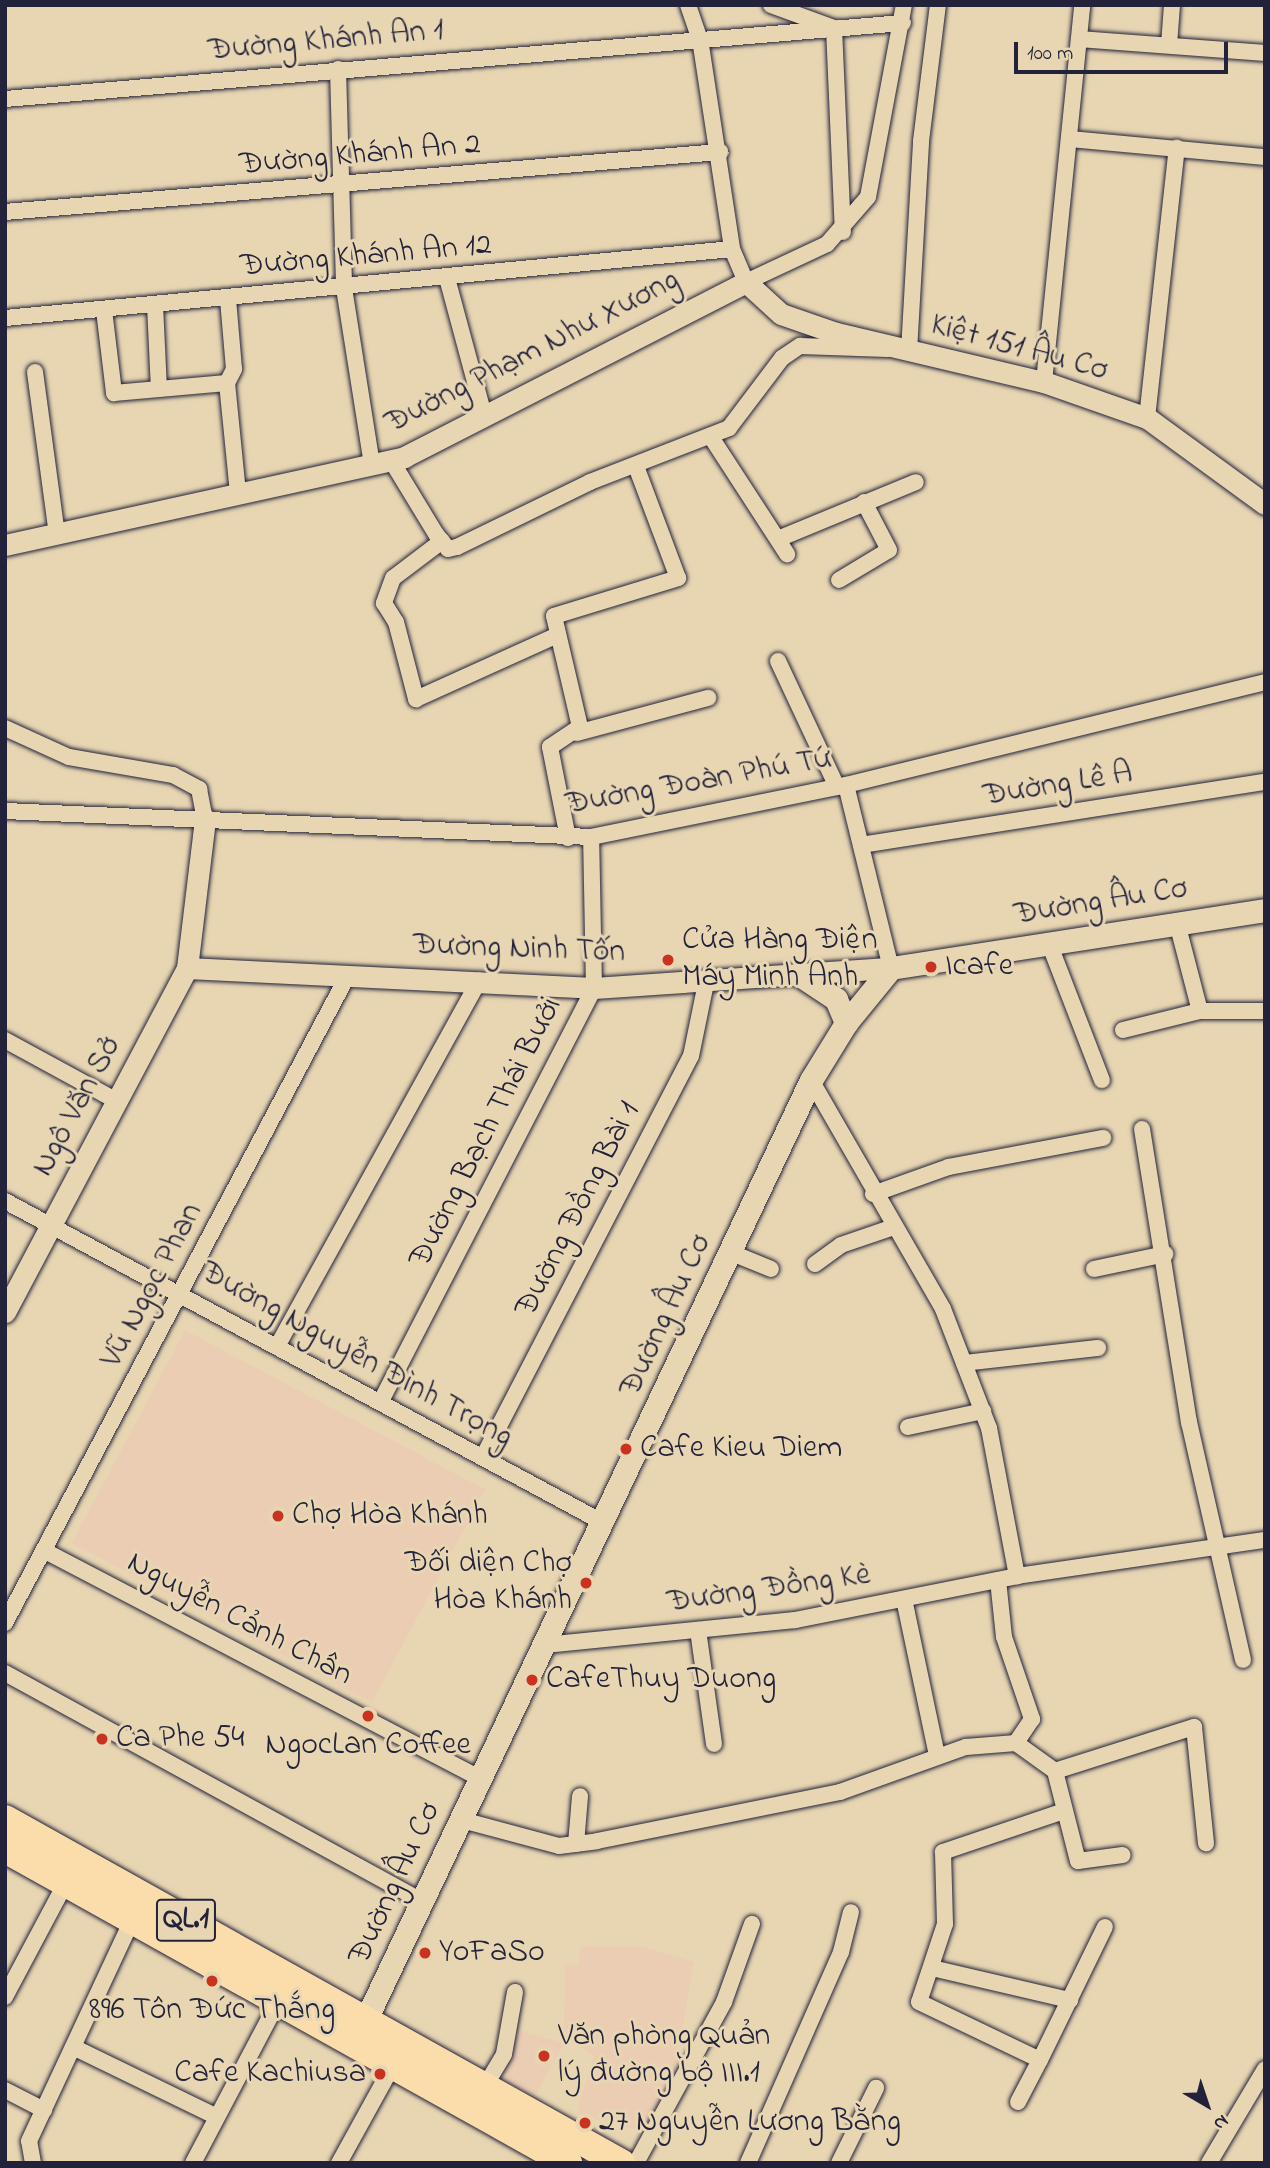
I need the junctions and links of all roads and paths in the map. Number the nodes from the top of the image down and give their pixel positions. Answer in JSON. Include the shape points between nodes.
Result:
{"nodes":[{"id":1,"x":688,"y":5,"type":"edge"},
{"id":2,"x":771,"y":5,"type":"edge"},
{"id":3,"x":904,"y":5,"type":"edge"},
{"id":4,"x":938,"y":5,"type":"edge"},
{"id":5,"x":1082,"y":5,"type":"edge"},
{"id":6,"x":1172,"y":5,"type":"edge"},
{"id":7,"x":903,"y":23,"type":"junction"},
{"id":8,"x":834,"y":28,"type":"junction"},
{"id":9,"x":700,"y":39,"type":"junction"},
{"id":10,"x":1079,"y":39,"type":"junction"},
{"id":11,"x":1169,"y":45,"type":"junction"},
{"id":12,"x":1265,"y":53,"type":"edge"},
{"id":13,"x":338,"y":69,"type":"junction"},
{"id":14,"x":5,"y":99,"type":"edge"},
{"id":15,"x":1070,"y":139,"type":"junction"},
{"id":16,"x":1177,"y":148,"type":"junction"},
{"id":17,"x":720,"y":152,"type":"junction"},
{"id":18,"x":1265,"y":157,"type":"edge"},
{"id":19,"x":338,"y":186,"type":"junction"},
{"id":20,"x":5,"y":212,"type":"edge"},
{"id":21,"x":843,"y":232,"type":"junction"},
{"id":22,"x":732,"y":249,"type":"junction"},
{"id":23,"x":447,"y":278,"type":"junction"},
{"id":24,"x":746,"y":282,"type":"junction"},
{"id":25,"x":344,"y":288,"type":"junction"},
{"id":26,"x":228,"y":299,"type":"junction"},
{"id":27,"x":155,"y":305,"type":"junction"},
{"id":28,"x":104,"y":310,"type":"junction"},
{"id":29,"x":5,"y":318,"type":"edge"},
{"id":30,"x":899,"y":350,"type":"junction"},
{"id":31,"x":35,"y":372,"type":"dead end"},
{"id":32,"x":1044,"y":382,"type":"junction"},
{"id":33,"x":227,"y":383,"type":"junction"},
{"id":34,"x":159,"y":389,"type":"junction"},
{"id":35,"x":484,"y":415,"type":"junction"},
{"id":36,"x":1147,"y":418,"type":"junction"},
{"id":37,"x":711,"y":437,"type":"junction"},
{"id":38,"x":381,"y":462,"type":"junction"},
{"id":39,"x":636,"y":466,"type":"junction"},
{"id":40,"x":916,"y":482,"type":"dead end"},
{"id":41,"x":238,"y":494,"type":"junction"},
{"id":42,"x":864,"y":502,"type":"junction"},
{"id":43,"x":1265,"y":505,"type":"edge"},
{"id":44,"x":57,"y":534,"type":"junction"},
{"id":45,"x":778,"y":539,"type":"junction"},
{"id":46,"x":442,"y":541,"type":"junction"},
{"id":47,"x":5,"y":545,"type":"edge"},
{"id":48,"x":787,"y":554,"type":"dead end"},
{"id":49,"x":839,"y":580,"type":"dead end"},
{"id":50,"x":558,"y":635,"type":"junction"},
{"id":51,"x":778,"y":661,"type":"dead end"},
{"id":52,"x":1265,"y":682,"type":"edge"},
{"id":53,"x":708,"y":698,"type":"dead end"},
{"id":54,"x":5,"y":729,"type":"edge"},
{"id":55,"x":577,"y":733,"type":"junction"},
{"id":56,"x":1265,"y":782,"type":"edge"},
{"id":57,"x":841,"y":786,"type":"junction"},
{"id":58,"x":5,"y":811,"type":"edge"},
{"id":59,"x":205,"y":819,"type":"junction"},
{"id":60,"x":591,"y":837,"type":"junction"},
{"id":61,"x":568,"y":838,"type":"junction"},
{"id":62,"x":861,"y":845,"type":"junction"},
{"id":63,"x":1265,"y":910,"type":"edge"},
{"id":64,"x":1177,"y":923,"type":"junction"},
{"id":65,"x":1049,"y":943,"type":"junction"},
{"id":66,"x":187,"y":968,"type":"junction"},
{"id":67,"x":891,"y":968,"type":"junction"},
{"id":68,"x":348,"y":975,"type":"junction"},
{"id":69,"x":801,"y":976,"type":"junction"},
{"id":70,"x":479,"y":981,"type":"junction"},
{"id":71,"x":706,"y":984,"type":"junction"},
{"id":72,"x":594,"y":988,"type":"junction"},
{"id":73,"x":1200,"y":1011,"type":"junction"},
{"id":74,"x":1265,"y":1011,"type":"edge"},
{"id":75,"x":846,"y":1023,"type":"junction"},
{"id":76,"x":1123,"y":1030,"type":"dead end"},
{"id":77,"x":5,"y":1040,"type":"edge"},
{"id":78,"x":811,"y":1080,"type":"junction"},
{"id":79,"x":1102,"y":1080,"type":"dead end"},
{"id":80,"x":117,"y":1101,"type":"junction"},
{"id":81,"x":1142,"y":1129,"type":"dead end"},
{"id":82,"x":1103,"y":1138,"type":"dead end"},
{"id":83,"x":873,"y":1194,"type":"junction"},
{"id":84,"x":5,"y":1201,"type":"edge"},
{"id":85,"x":50,"y":1226,"type":"junction"},
{"id":86,"x":891,"y":1228,"type":"junction"},
{"id":87,"x":732,"y":1253,"type":"junction"},
{"id":88,"x":1165,"y":1254,"type":"junction"},
{"id":89,"x":815,"y":1264,"type":"dead end"},
{"id":90,"x":771,"y":1269,"type":"dead end"},
{"id":91,"x":1094,"y":1269,"type":"dead end"},
{"id":92,"x":181,"y":1292,"type":"junction"},
{"id":93,"x":5,"y":1312,"type":"edge"},
{"id":94,"x":279,"y":1343,"type":"junction"},
{"id":95,"x":1098,"y":1348,"type":"dead end"},
{"id":96,"x":964,"y":1363,"type":"junction"},
{"id":97,"x":381,"y":1401,"type":"junction"},
{"id":98,"x":983,"y":1411,"type":"junction"},
{"id":99,"x":908,"y":1427,"type":"dead end"},
{"id":100,"x":483,"y":1457,"type":"junction"},
{"id":101,"x":604,"y":1523,"type":"junction"},
{"id":102,"x":1265,"y":1540,"type":"edge"},
{"id":103,"x":1219,"y":1546,"type":"junction"},
{"id":104,"x":45,"y":1551,"type":"junction"},
{"id":105,"x":1017,"y":1576,"type":"junction"},
{"id":106,"x":998,"y":1580,"type":"junction"},
{"id":107,"x":904,"y":1599,"type":"junction"},
{"id":108,"x":5,"y":1623,"type":"edge"},
{"id":109,"x":698,"y":1630,"type":"junction"},
{"id":110,"x":545,"y":1645,"type":"junction"},
{"id":111,"x":1243,"y":1660,"type":"dead end"},
{"id":112,"x":5,"y":1673,"type":"edge"},
{"id":113,"x":1016,"y":1743,"type":"junction"},
{"id":114,"x":714,"y":1744,"type":"dead end"},
{"id":115,"x":937,"y":1755,"type":"junction"},
{"id":116,"x":1055,"y":1771,"type":"junction"},
{"id":117,"x":481,"y":1779,"type":"junction"},
{"id":118,"x":580,"y":1796,"type":"dead end"},
{"id":119,"x":1064,"y":1811,"type":"junction"},
{"id":120,"x":5,"y":1819,"type":"edge"},
{"id":121,"x":462,"y":1820,"type":"junction"},
{"id":122,"x":1206,"y":1843,"type":"dead end"},
{"id":123,"x":576,"y":1844,"type":"junction"},
{"id":124,"x":5,"y":1849,"type":"edge"},
{"id":125,"x":1123,"y":1855,"type":"dead end"},
{"id":126,"x":65,"y":1884,"type":"junction"},
{"id":127,"x":422,"y":1901,"type":"junction"},
{"id":128,"x":851,"y":1912,"type":"dead end"},
{"id":129,"x":132,"y":1920,"type":"junction"},
{"id":130,"x":752,"y":1924,"type":"dead end"},
{"id":131,"x":1105,"y":1927,"type":"dead end"},
{"id":132,"x":932,"y":1968,"type":"junction"},
{"id":133,"x":515,"y":1992,"type":"dead end"},
{"id":134,"x":5,"y":1997,"type":"edge"},
{"id":135,"x":279,"y":2000,"type":"junction"},
{"id":136,"x":1070,"y":2000,"type":"junction"},
{"id":137,"x":360,"y":2032,"type":"junction"},
{"id":138,"x":73,"y":2047,"type":"junction"},
{"id":139,"x":1040,"y":2060,"type":"junction"},
{"id":140,"x":393,"y":2065,"type":"junction"},
{"id":141,"x":1265,"y":2069,"type":"edge"},
{"id":142,"x":485,"y":2086,"type":"junction"},
{"id":143,"x":876,"y":2088,"type":"dead end"},
{"id":144,"x":5,"y":2090,"type":"edge"},
{"id":145,"x":1018,"y":2102,"type":"dead end"},
{"id":146,"x":44,"y":2110,"type":"junction"},
{"id":147,"x":215,"y":2116,"type":"junction"},
{"id":148,"x":33,"y":2163,"type":"edge"},
{"id":149,"x":193,"y":2163,"type":"edge"},
{"id":150,"x":339,"y":2163,"type":"edge"},
{"id":151,"x":568,"y":2163,"type":"edge"},
{"id":152,"x":621,"y":2163,"type":"edge"},
{"id":153,"x":636,"y":2163,"type":"edge"},
{"id":154,"x":748,"y":2163,"type":"edge"},
{"id":155,"x":839,"y":2163,"type":"edge"},
{"id":156,"x":1209,"y":2163,"type":"edge"}],
"edges":[{"from":1,"to":9,"type":"street"},
{"from":2,"to":8,"type":"street"},
{"from":3,"to":7,"type":"street","name":"Đường Phạm Như Xương"},
{"from":4,"to":30,"type":"street"},
{"from":5,"to":10,"type":"street"},
{"from":6,"to":11,"type":"street"},
{"from":7,"to":8,"type":"street","name":"Đường Khánh An 1"},
{"from":7,"to":21,"type":"street","name":"Đường Phạm Như Xương","via":[[877,169],[868,197]]},
{"from":8,"to":9,"type":"street","name":"Đường Khánh An 1"},
{"from":8,"to":21,"type":"street"},
{"from":9,"to":13,"type":"street","name":"Đường Khánh An 1"},
{"from":9,"to":17,"type":"street"},
{"from":10,"to":11,"type":"street"},
{"from":10,"to":15,"type":"street"},
{"from":11,"to":12,"type":"street"},
{"from":13,"to":14,"type":"street","name":"Đường Khánh An 1"},
{"from":13,"to":19,"type":"street"},
{"from":15,"to":16,"type":"street"},
{"from":15,"to":32,"type":"street"},
{"from":16,"to":18,"type":"street"},
{"from":16,"to":36,"type":"street"},
{"from":17,"to":19,"type":"street","name":"Đường Khánh An 2"},
{"from":17,"to":22,"type":"street"},
{"from":19,"to":20,"type":"street","name":"Đường Khánh An 2"},
{"from":19,"to":25,"type":"street"},
{"from":21,"to":24,"type":"street","name":"Đường Phạm Như Xương"},
{"from":22,"to":23,"type":"street","name":"Đường Khánh An 12"},
{"from":22,"to":24,"type":"street"},
{"from":23,"to":25,"type":"street","name":"Đường Khánh An 12"},
{"from":23,"to":35,"type":"street"},
{"from":24,"to":30,"type":"street","name":"Kiệt 151 Âu Cơ","via":[[781,314]]},
{"from":24,"to":35,"type":"street","name":"Đường Phạm Như Xương"},
{"from":25,"to":26,"type":"street","name":"Đường Khánh An 12"},
{"from":25,"to":38,"type":"street"},
{"from":26,"to":27,"type":"street","name":"Đường Khánh An 12"},
{"from":26,"to":33,"type":"street","via":[[234,369]]},
{"from":27,"to":28,"type":"street","name":"Đường Khánh An 12"},
{"from":27,"to":34,"type":"street"},
{"from":28,"to":29,"type":"street","name":"Đường Khánh An 12"},
{"from":28,"to":34,"type":"street","via":[[111,390]]},
{"from":30,"to":32,"type":"street","name":"Kiệt 151 Âu Cơ"},
{"from":30,"to":37,"type":"street","via":[[800,346],[782,358],[741,417]]},
{"from":31,"to":44,"type":"street"},
{"from":32,"to":36,"type":"street","name":"Kiệt 151 Âu Cơ"},
{"from":33,"to":34,"type":"street"},
{"from":33,"to":41,"type":"street"},
{"from":35,"to":38,"type":"street","name":"Đường Phạm Như Xương"},
{"from":36,"to":43,"type":"street","name":"Kiệt 151 Âu Cơ"},
{"from":37,"to":39,"type":"street"},
{"from":37,"to":45,"type":"street"},
{"from":38,"to":41,"type":"street","name":"Đường Phạm Như Xương"},
{"from":38,"to":46,"type":"street"},
{"from":39,"to":46,"type":"street","via":[[457,547]]},
{"from":39,"to":50,"type":"street","via":[[678,578],[665,587],[565,608],[554,616]]},
{"from":40,"to":42,"type":"street"},
{"from":41,"to":44,"type":"street","name":"Đường Phạm Như Xương"},
{"from":42,"to":45,"type":"street"},
{"from":42,"to":49,"type":"street","via":[[889,550]]},
{"from":44,"to":47,"type":"street","name":"Đường Phạm Như Xương"},
{"from":45,"to":48,"type":"street"},
{"from":46,"to":50,"type":"street","via":[[391,580],[384,608],[396,620],[416,699]]},
{"from":50,"to":55,"type":"street"},
{"from":51,"to":57,"type":"street"},
{"from":52,"to":57,"type":"street","name":"Đường Đoàn Phú Tứ"},
{"from":53,"to":55,"type":"street"},
{"from":54,"to":59,"type":"street","via":[[69,757],[173,775],[199,789]]},
{"from":55,"to":61,"type":"street","via":[[550,747]]},
{"from":56,"to":62,"type":"street","name":"Đường Lê A"},
{"from":57,"to":60,"type":"street","name":"Đường Đoàn Phú Tứ"},
{"from":57,"to":62,"type":"street"},
{"from":58,"to":59,"type":"street","name":"Đường Đoàn Phú Tứ"},
{"from":59,"to":61,"type":"street","name":"Đường Đoàn Phú Tứ"},
{"from":59,"to":66,"type":"street"},
{"from":60,"to":61,"type":"street","name":"Đường Đoàn Phú Tứ"},
{"from":60,"to":72,"type":"street","name":"Đường Bạch Thái Bưởi"},
{"from":62,"to":67,"type":"street"},
{"from":63,"to":64,"type":"main road","name":"Đường Âu Cơ"},
{"from":64,"to":65,"type":"main road","name":"Đường Âu Cơ"},
{"from":64,"to":73,"type":"street"},
{"from":65,"to":67,"type":"main road","name":"Đường Âu Cơ"},
{"from":65,"to":79,"type":"street"},
{"from":66,"to":68,"type":"street","name":"Đường Ninh Tốn"},
{"from":66,"to":80,"type":"street","name":"Ngô Văn Sở"},
{"from":67,"to":69,"type":"street","name":"Đường Ninh Tốn"},
{"from":67,"to":75,"type":"main road","name":"Đường Âu Cơ"},
{"from":68,"to":70,"type":"street","name":"Đường Ninh Tốn"},
{"from":68,"to":92,"type":"street","name":"Vũ Ngọc Phan"},
{"from":69,"to":71,"type":"street","name":"Đường Ninh Tốn"},
{"from":69,"to":75,"type":"main road","via":[[836,999]]},
{"from":70,"to":72,"type":"street","name":"Đường Ninh Tốn"},
{"from":70,"to":94,"type":"street"},
{"from":71,"to":72,"type":"street","name":"Đường Ninh Tốn"},
{"from":71,"to":100,"type":"street","name":"Đường Đồng Bài 1","via":[[691,1056]]},
{"from":72,"to":97,"type":"street","name":"Đường Bạch Thái Bưởi"},
{"from":73,"to":74,"type":"street"},
{"from":73,"to":76,"type":"street"},
{"from":75,"to":78,"type":"main road","name":"Đường Âu Cơ"},
{"from":77,"to":80,"type":"street"},
{"from":78,"to":83,"type":"street"},
{"from":78,"to":87,"type":"main road","name":"Đường Âu Cơ"},
{"from":80,"to":85,"type":"street","name":"Ngô Văn Sở"},
{"from":81,"to":88,"type":"street"},
{"from":82,"to":83,"type":"street","via":[[949,1167]]},
{"from":83,"to":86,"type":"street"},
{"from":84,"to":85,"type":"street","name":"Đường Nguyễn Đình Trọng"},
{"from":85,"to":92,"type":"street","name":"Đường Nguyễn Đình Trọng"},
{"from":85,"to":93,"type":"street","name":"Ngô Văn Sở"},
{"from":86,"to":89,"type":"street","via":[[841,1245]]},
{"from":86,"to":96,"type":"street","via":[[926,1271]]},
{"from":87,"to":90,"type":"street"},
{"from":87,"to":101,"type":"main road","name":"Đường Âu Cơ"},
{"from":88,"to":91,"type":"street"},
{"from":88,"to":103,"type":"street","via":[[1189,1422]]},
{"from":92,"to":94,"type":"street","name":"Đường Nguyễn Đình Trọng"},
{"from":92,"to":104,"type":"street","name":"Vũ Ngọc Phan"},
{"from":94,"to":97,"type":"street","name":"Đường Nguyễn Đình Trọng"},
{"from":95,"to":96,"type":"street"},
{"from":96,"to":98,"type":"street"},
{"from":97,"to":100,"type":"street","name":"Đường Nguyễn Đình Trọng"},
{"from":98,"to":99,"type":"street"},
{"from":98,"to":105,"type":"street"},
{"from":100,"to":101,"type":"street","name":"Đường Nguyễn Đình Trọng"},
{"from":101,"to":110,"type":"main road","name":"Đường Âu Cơ"},
{"from":102,"to":103,"type":"street","name":"Đường Đồng Kè"},
{"from":103,"to":105,"type":"street","name":"Đường Đồng Kè"},
{"from":103,"to":111,"type":"street"},
{"from":104,"to":108,"type":"street","name":"Vũ Ngọc Phan"},
{"from":104,"to":117,"type":"street","name":"Nguyễn Cảnh Chân"},
{"from":105,"to":106,"type":"street","name":"Đường Đồng Kè"},
{"from":106,"to":107,"type":"street","name":"Đường Đồng Kè"},
{"from":106,"to":113,"type":"street","via":[[1004,1637],[1032,1719]]},
{"from":107,"to":109,"type":"street","name":"Đường Đồng Kè","via":[[795,1620]]},
{"from":107,"to":115,"type":"street"},
{"from":109,"to":110,"type":"street","name":"Đường Đồng Kè"},
{"from":109,"to":114,"type":"street"},
{"from":110,"to":117,"type":"main road","name":"Đường Âu Cơ"},
{"from":112,"to":127,"type":"street"},
{"from":113,"to":115,"type":"street"},
{"from":113,"to":116,"type":"street"},
{"from":115,"to":123,"type":"street","via":[[841,1792]]},
{"from":116,"to":119,"type":"street"},
{"from":116,"to":122,"type":"street","via":[[1194,1727]]},
{"from":117,"to":121,"type":"main road","name":"Đường Âu Cơ"},
{"from":118,"to":123,"type":"street"},
{"from":119,"to":125,"type":"street","via":[[1078,1861]]},
{"from":119,"to":132,"type":"street","via":[[943,1852],[947,1913]]},
{"from":120,"to":137,"type":"highway","number":"QL.1"},
{"from":121,"to":123,"type":"street","via":[[559,1846]]},
{"from":121,"to":127,"type":"main road","name":"Đường Âu Cơ"},
{"from":124,"to":126,"type":"highway","number":"QL.1"},
{"from":126,"to":129,"type":"highway","number":"QL.1"},
{"from":126,"to":134,"type":"street"},
{"from":127,"to":137,"type":"main road","name":"Đường Âu Cơ"},
{"from":128,"to":154,"type":"street","via":[[841,1952]]},
{"from":129,"to":135,"type":"highway","number":"QL.1"},
{"from":129,"to":138,"type":"street"},
{"from":130,"to":153,"type":"street","via":[[724,2002]]},
{"from":131,"to":136,"type":"street"},
{"from":132,"to":136,"type":"street"},
{"from":132,"to":139,"type":"street","via":[[922,2006]]},
{"from":133,"to":142,"type":"street","via":[[504,2054]]},
{"from":135,"to":137,"type":"highway","number":"QL.1"},
{"from":135,"to":147,"type":"street"},
{"from":136,"to":139,"type":"street"},
{"from":137,"to":140,"type":"highway","number":"QL.1"},
{"from":137,"to":142,"type":"highway","number":"QL.1"},
{"from":138,"to":146,"type":"street"},
{"from":138,"to":147,"type":"street"},
{"from":139,"to":145,"type":"street"},
{"from":140,"to":150,"type":"street"},
{"from":140,"to":151,"type":"highway","number":"QL.1"},
{"from":141,"to":156,"type":"street"},
{"from":142,"to":152,"type":"highway","number":"QL.1"},
{"from":143,"to":155,"type":"street"},
{"from":144,"to":146,"type":"street"},
{"from":146,"to":148,"type":"street","via":[[29,2141]]},
{"from":147,"to":149,"type":"street"}]}
